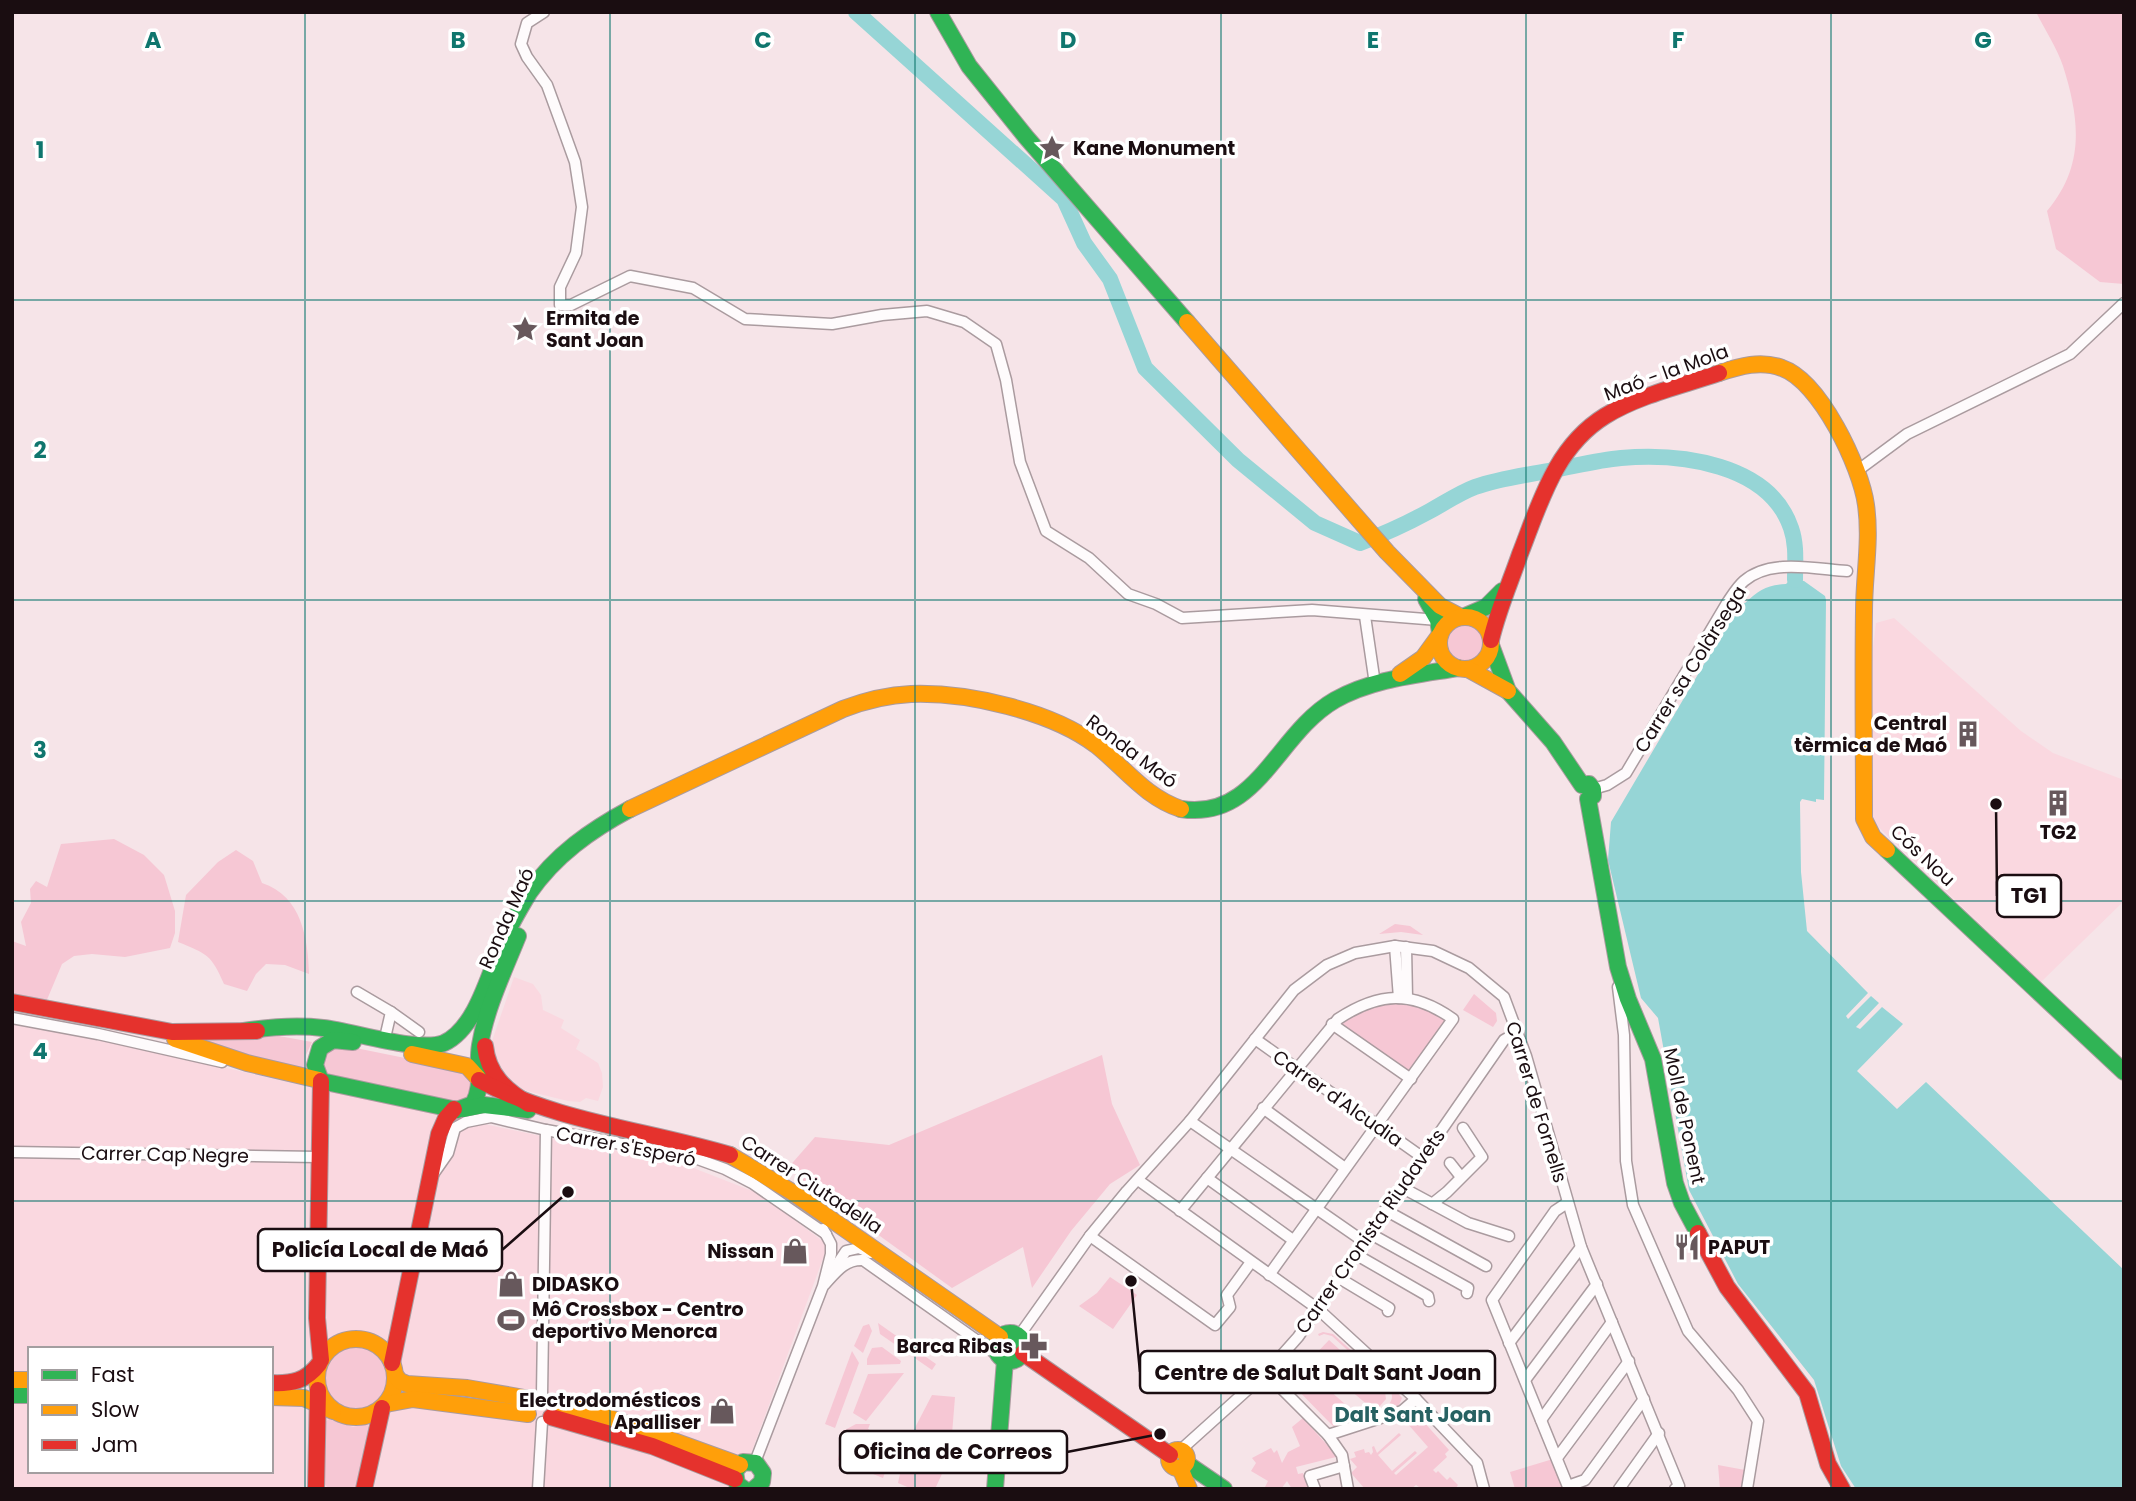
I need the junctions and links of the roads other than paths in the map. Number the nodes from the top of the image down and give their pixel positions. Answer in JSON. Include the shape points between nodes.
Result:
{"nodes":[{"id":1,"x":544,"y":12,"type":"edge"},
{"id":2,"x":937,"y":12,"type":"edge"},
{"id":3,"x":2124,"y":303,"type":"edge"},
{"id":4,"x":1857,"y":471,"type":"junction"},
{"id":5,"x":1843,"y":571,"type":"dead end"},
{"id":6,"x":1865,"y":576,"type":"joint"},
{"id":7,"x":1410,"y":577,"type":"junction"},
{"id":8,"x":1509,"y":580,"type":"junction"},
{"id":9,"x":1365,"y":615,"type":"junction"},
{"id":10,"x":1463,"y":616,"type":"junction"},
{"id":11,"x":1439,"y":630,"type":"junction"},
{"id":12,"x":1491,"y":643,"type":"junction"},
{"id":13,"x":1463,"y":669,"type":"junction"},
{"id":14,"x":1379,"y":683,"type":"junction"},
{"id":15,"x":1508,"y":691,"type":"junction"},
{"id":16,"x":1588,"y":791,"type":"junction"},
{"id":17,"x":558,"y":860,"type":"junction"},
{"id":18,"x":530,"y":894,"type":"junction"},
{"id":19,"x":1401,"y":947,"type":"junction"},
{"id":20,"x":1614,"y":947,"type":"junction"},
{"id":21,"x":356,"y":992,"type":"dead end"},
{"id":22,"x":1403,"y":998,"type":"junction"},
{"id":23,"x":493,"y":1000,"type":"junction"},
{"id":24,"x":12,"y":1002,"type":"edge"},
{"id":25,"x":391,"y":1012,"type":"junction"},
{"id":26,"x":12,"y":1018,"type":"edge"},
{"id":27,"x":110,"y":1022,"type":"junction"},
{"id":28,"x":1332,"y":1024,"type":"junction"},
{"id":29,"x":244,"y":1031,"type":"junction"},
{"id":30,"x":419,"y":1032,"type":"dead end"},
{"id":31,"x":1518,"y":1032,"type":"junction"},
{"id":32,"x":385,"y":1038,"type":"junction"},
{"id":33,"x":1255,"y":1039,"type":"junction"},
{"id":34,"x":343,"y":1041,"type":"junction"},
{"id":35,"x":441,"y":1060,"type":"junction"},
{"id":36,"x":1295,"y":1069,"type":"junction"},
{"id":37,"x":282,"y":1072,"type":"junction"},
{"id":38,"x":2124,"y":1072,"type":"edge"},
{"id":39,"x":479,"y":1079,"type":"junction"},
{"id":40,"x":1411,"y":1079,"type":"junction"},
{"id":41,"x":320,"y":1080,"type":"junction"},
{"id":42,"x":528,"y":1104,"type":"junction"},
{"id":43,"x":1263,"y":1108,"type":"junction"},
{"id":44,"x":459,"y":1109,"type":"junction"},
{"id":45,"x":579,"y":1118,"type":"junction"},
{"id":46,"x":1190,"y":1121,"type":"junction"},
{"id":47,"x":1377,"y":1127,"type":"junction"},
{"id":48,"x":1462,"y":1128,"type":"dead end"},
{"id":49,"x":546,"y":1130,"type":"junction"},
{"id":50,"x":1230,"y":1149,"type":"junction"},
{"id":51,"x":12,"y":1152,"type":"edge"},
{"id":52,"x":318,"y":1157,"type":"junction"},
{"id":53,"x":1422,"y":1157,"type":"junction"},
{"id":54,"x":1450,"y":1163,"type":"dead end"},
{"id":55,"x":1345,"y":1168,"type":"junction"},
{"id":56,"x":431,"y":1177,"type":"junction"},
{"id":57,"x":1461,"y":1177,"type":"junction"},
{"id":58,"x":1207,"y":1178,"type":"junction"},
{"id":59,"x":1139,"y":1180,"type":"junction"},
{"id":60,"x":1401,"y":1187,"type":"junction"},
{"id":61,"x":805,"y":1201,"type":"junction"},
{"id":62,"x":1567,"y":1203,"type":"junction"},
{"id":63,"x":1432,"y":1204,"type":"junction"},
{"id":64,"x":1315,"y":1208,"type":"junction"},
{"id":65,"x":1385,"y":1210,"type":"junction"},
{"id":66,"x":1180,"y":1211,"type":"junction"},
{"id":67,"x":826,"y":1234,"type":"junction"},
{"id":68,"x":1090,"y":1236,"type":"junction"},
{"id":69,"x":1510,"y":1236,"type":"dead end"},
{"id":70,"x":1366,"y":1237,"type":"junction"},
{"id":71,"x":1293,"y":1240,"type":"junction"},
{"id":72,"x":1581,"y":1247,"type":"junction"},
{"id":73,"x":1355,"y":1254,"type":"junction"},
{"id":74,"x":1251,"y":1262,"type":"junction"},
{"id":75,"x":1486,"y":1266,"type":"dead end"},
{"id":76,"x":905,"y":1271,"type":"junction"},
{"id":77,"x":1269,"y":1275,"type":"junction"},
{"id":78,"x":1339,"y":1278,"type":"junction"},
{"id":79,"x":1597,"y":1284,"type":"junction"},
{"id":80,"x":824,"y":1286,"type":"junction"},
{"id":81,"x":1467,"y":1293,"type":"dead end"},
{"id":82,"x":1429,"y":1301,"type":"dead end"},
{"id":83,"x":1318,"y":1308,"type":"junction"},
{"id":84,"x":1388,"y":1311,"type":"dead end"},
{"id":85,"x":1612,"y":1322,"type":"junction"},
{"id":86,"x":1019,"y":1336,"type":"junction"},
{"id":87,"x":1000,"y":1337,"type":"junction"},
{"id":88,"x":1509,"y":1343,"type":"junction"},
{"id":89,"x":1023,"y":1353,"type":"junction"},
{"id":90,"x":1002,"y":1358,"type":"junction"},
{"id":91,"x":1629,"y":1361,"type":"junction"},
{"id":92,"x":320,"y":1362,"type":"junction"},
{"id":93,"x":394,"y":1369,"type":"junction"},
{"id":94,"x":1266,"y":1373,"type":"junction"},
{"id":95,"x":1525,"y":1380,"type":"junction"},
{"id":96,"x":273,"y":1383,"type":"edge"},
{"id":97,"x":317,"y":1396,"type":"junction"},
{"id":98,"x":273,"y":1397,"type":"edge"},
{"id":99,"x":1416,"y":1399,"type":"junction"},
{"id":100,"x":1644,"y":1399,"type":"junction"},
{"id":101,"x":384,"y":1406,"type":"junction"},
{"id":102,"x":541,"y":1408,"type":"junction"},
{"id":103,"x":1541,"y":1420,"type":"junction"},
{"id":104,"x":1658,"y":1433,"type":"junction"},
{"id":105,"x":1328,"y":1435,"type":"junction"},
{"id":106,"x":1557,"y":1458,"type":"junction"},
{"id":107,"x":1180,"y":1459,"type":"junction"},
{"id":108,"x":1344,"y":1466,"type":"junction"},
{"id":109,"x":743,"y":1474,"type":"edge"},
{"id":110,"x":764,"y":1486,"type":"edge"},
{"id":111,"x":1569,"y":1487,"type":"edge"},
{"id":112,"x":1677,"y":1487,"type":"edge"},
{"id":113,"x":316,"y":1489,"type":"edge"},
{"id":114,"x":364,"y":1489,"type":"edge"},
{"id":115,"x":538,"y":1489,"type":"edge"},
{"id":116,"x":995,"y":1489,"type":"edge"},
{"id":117,"x":1189,"y":1489,"type":"edge"},
{"id":118,"x":1224,"y":1489,"type":"edge"},
{"id":119,"x":1314,"y":1489,"type":"edge"},
{"id":120,"x":1348,"y":1489,"type":"edge"},
{"id":121,"x":1484,"y":1489,"type":"edge"},
{"id":122,"x":1619,"y":1489,"type":"edge"},
{"id":123,"x":1747,"y":1489,"type":"edge"},
{"id":124,"x":1842,"y":1489,"type":"edge"}],
"edges":[{"from":1,"to":9,"type":"street","via":[[527,23],[522,44],[547,85],[575,162],[582,207],[576,253],[561,287],[561,305],[571,305],[630,276],[693,289],[746,319],[832,324],[927,311],[964,322],[996,344],[1020,462],[1046,531],[1089,558],[1128,594],[1182,618],[1312,610]]},
{"from":2,"to":7,"type":"main road","via":[[982,85]]},
{"from":3,"to":4,"type":"street","via":[[2070,354],[1907,434]]},
{"from":4,"to":6,"type":"main road","name":"Maó - la Mola","via":[[1868,507]]},
{"from":4,"to":8,"type":"main road","name":"Maó - la Mola","via":[[1804,382],[1782,368],[1760,364],[1737,368],[1635,401],[1604,416],[1578,437],[1544,490]]},
{"from":5,"to":16,"type":"street","name":"Carrer sa Colàrsega","via":[[1780,568],[1743,582],[1626,773]]},
{"from":6,"to":38,"type":"main road","name":"Cós Nou","via":[[1867,829]]},
{"from":7,"to":10,"type":"main road","via":[[1440,606]]},
{"from":7,"to":11,"type":"main road"},
{"from":8,"to":10,"type":"main road","name":"Maó - la Mola","via":[[1490,606]]},
{"from":8,"to":12,"type":"main road","name":"Maó - la Mola"},
{"from":9,"to":11,"type":"street"},
{"from":9,"to":14,"type":"street"},
{"from":10,"to":11,"type":"main road"},
{"from":10,"to":12,"type":"main road","via":[[1486,626]]},
{"from":11,"to":13,"type":"main road","via":[[1444,660]]},
{"from":11,"to":14,"type":"main road","name":"Ronda Maó","via":[[1425,658]]},
{"from":12,"to":13,"type":"main road","via":[[1486,658]]},
{"from":12,"to":15,"type":"main road","name":"Moll de Ponent"},
{"from":13,"to":14,"type":"main road","name":"Ronda Maó"},
{"from":13,"to":15,"type":"main road","name":"Moll de Ponent"},
{"from":14,"to":17,"type":"main road","name":"Ronda Maó","via":[[1317,712],[1236,801],[1198,811],[1178,809],[1157,799],[1091,742],[1036,717],[941,695],[878,698],[846,708],[619,816],[576,842]]},
{"from":15,"to":16,"type":"main road","name":"Moll de Ponent"},
{"from":16,"to":20,"type":"main road","name":"Moll de Ponent"},
{"from":17,"to":18,"type":"main road","name":"Ronda Maó"},
{"from":17,"to":23,"type":"main road","name":"Ronda Maó","via":[[525,918]]},
{"from":18,"to":32,"type":"main road","via":[[457,1036],[436,1046]]},
{"from":18,"to":35,"type":"main road","via":[[472,1030],[452,1055]]},
{"from":19,"to":22,"type":"street"},
{"from":19,"to":31,"type":"street","name":"Carrer de Fornells","via":[[1433,951],[1469,968],[1504,997]]},
{"from":19,"to":33,"type":"street","name":"Carrer de Fornells","via":[[1355,953],[1327,965],[1294,990]]},
{"from":20,"to":123,"type":"street","via":[[1624,1035],[1626,1161],[1633,1205],[1688,1331],[1759,1422]]},
{"from":20,"to":124,"type":"main road","name":"Moll de Ponent","via":[[1625,990],[1653,1059],[1682,1203],[1727,1287],[1807,1393],[1828,1464]]},
{"from":21,"to":25,"type":"street"},
{"from":22,"to":28,"type":"street","via":[[1367,1002]]},
{"from":22,"to":40,"type":"street","via":[[1424,1002],[1453,1019]]},
{"from":23,"to":39,"type":"main road","via":[[478,1055]]},
{"from":23,"to":42,"type":"main road","via":[[486,1059],[501,1084]]},
{"from":24,"to":27,"type":"main road"},
{"from":25,"to":30,"type":"street"},
{"from":25,"to":32,"type":"street"},
{"from":26,"to":37,"type":"street"},
{"from":27,"to":29,"type":"main road","via":[[172,1032]]},
{"from":27,"to":37,"type":"main road","name":"Carrer Ciutadella"},
{"from":28,"to":36,"type":"street"},
{"from":28,"to":40,"type":"street"},
{"from":29,"to":32,"type":"main road","via":[[324,1028]]},
{"from":29,"to":34,"type":"main road","name":"Carrer Ciutadella","via":[[290,1032]]},
{"from":31,"to":53,"type":"street","name":"Carrer Cronista Riudavets","via":[[1504,1040]]},
{"from":31,"to":62,"type":"street","name":"Carrer de Fornells"},
{"from":33,"to":36,"type":"street","name":"Carrer d'Alcudia"},
{"from":33,"to":46,"type":"street","name":"Carrer de Fornells"},
{"from":34,"to":35,"type":"main road","name":"Carrer Ciutadella"},
{"from":34,"to":41,"type":"main road","via":[[328,1042],[317,1053],[315,1072]]},
{"from":35,"to":39,"type":"main road","name":"Carrer Ciutadella","via":[[467,1066]]},
{"from":36,"to":43,"type":"street"},
{"from":36,"to":47,"type":"street","name":"Carrer d'Alcudia"},
{"from":37,"to":41,"type":"main road","name":"Carrer Ciutadella"},
{"from":39,"to":42,"type":"main road","name":"Carrer Ciutadella"},
{"from":39,"to":44,"type":"main road","via":[[476,1100]]},
{"from":40,"to":47,"type":"street"},
{"from":41,"to":44,"type":"main road","name":"Carrer Ciutadella"},
{"from":41,"to":52,"type":"main road"},
{"from":42,"to":45,"type":"main road","name":"Carrer Ciutadella"},
{"from":43,"to":50,"type":"street"},
{"from":43,"to":55,"type":"street"},
{"from":44,"to":45,"type":"main road","name":"Carrer Ciutadella","via":[[495,1106]]},
{"from":44,"to":56,"type":"main road","via":[[442,1126]]},
{"from":45,"to":61,"type":"main road","name":"Carrer Ciutadella","via":[[721,1151]]},
{"from":46,"to":50,"type":"street"},
{"from":46,"to":59,"type":"street","name":"Carrer de Fornells"},
{"from":47,"to":53,"type":"street","name":"Carrer d'Alcudia"},
{"from":47,"to":55,"type":"street"},
{"from":48,"to":57,"type":"street","via":[[1482,1157]]},
{"from":49,"to":56,"type":"street","name":"Carrer s'Esperó","via":[[491,1117],[466,1122],[455,1128],[448,1153]]},
{"from":49,"to":67,"type":"street","name":"Carrer s'Esperó","via":[[692,1157],[725,1169]]},
{"from":49,"to":102,"type":"street"},
{"from":50,"to":58,"type":"street"},
{"from":50,"to":64,"type":"street"},
{"from":51,"to":52,"type":"street","name":"Carrer Cap Negre"},
{"from":52,"to":92,"type":"main road"},
{"from":53,"to":60,"type":"street","name":"Carrer Cronista Riudavets"},
{"from":54,"to":57,"type":"street"},
{"from":55,"to":64,"type":"street"},
{"from":56,"to":93,"type":"main road"},
{"from":57,"to":63,"type":"street"},
{"from":58,"to":66,"type":"street"},
{"from":58,"to":71,"type":"street"},
{"from":59,"to":66,"type":"street"},
{"from":59,"to":68,"type":"street","name":"Carrer de Fornells"},
{"from":60,"to":63,"type":"street"},
{"from":60,"to":65,"type":"street","name":"Carrer Cronista Riudavets"},
{"from":61,"to":67,"type":"street"},
{"from":61,"to":76,"type":"main road","name":"Carrer Ciutadella"},
{"from":62,"to":72,"type":"street","name":"Carrer de Fornells"},
{"from":62,"to":88,"type":"street","via":[[1555,1211],[1492,1300]]},
{"from":63,"to":69,"type":"street","via":[[1468,1223]]},
{"from":64,"to":70,"type":"street"},
{"from":64,"to":71,"type":"street"},
{"from":65,"to":70,"type":"street","name":"Carrer Cronista Riudavets"},
{"from":65,"to":75,"type":"street"},
{"from":66,"to":74,"type":"street"},
{"from":67,"to":80,"type":"street","via":[[831,1254]]},
{"from":68,"to":74,"type":"street","via":[[1215,1325],[1230,1307],[1227,1295]]},
{"from":68,"to":86,"type":"street","name":"Carrer de Fornells"},
{"from":70,"to":73,"type":"street","name":"Carrer Cronista Riudavets"},
{"from":70,"to":81,"type":"street","via":[[1468,1288]]},
{"from":71,"to":77,"type":"street"},
{"from":72,"to":79,"type":"street","name":"Carrer de Fornells"},
{"from":72,"to":88,"type":"street"},
{"from":73,"to":78,"type":"street","name":"Carrer Cronista Riudavets"},
{"from":73,"to":82,"type":"street","via":[[1428,1296]]},
{"from":74,"to":77,"type":"street"},
{"from":76,"to":80,"type":"street","via":[[853,1248],[841,1257]]},
{"from":76,"to":87,"type":"main road","name":"Carrer Ciutadella"},
{"from":77,"to":83,"type":"street"},
{"from":78,"to":83,"type":"street","name":"Carrer Cronista Riudavets"},
{"from":78,"to":84,"type":"street"},
{"from":79,"to":85,"type":"street","name":"Carrer de Fornells"},
{"from":79,"to":95,"type":"street"},
{"from":80,"to":90,"type":"street","name":"Carrer Ciutadella","via":[[841,1266],[863,1260]]},
{"from":80,"to":109,"type":"street"},
{"from":83,"to":94,"type":"street","name":"Carrer Cronista Riudavets"},
{"from":83,"to":99,"type":"street"},
{"from":85,"to":91,"type":"street","name":"Carrer de Fornells"},
{"from":85,"to":103,"type":"street"},
{"from":86,"to":87,"type":"main road","via":[[1008,1333]]},
{"from":86,"to":89,"type":"main road"},
{"from":87,"to":90,"type":"main road","via":[[996,1347]]},
{"from":88,"to":95,"type":"street"},
{"from":89,"to":90,"type":"main road","via":[[1015,1360]]},
{"from":89,"to":107,"type":"main road"},
{"from":90,"to":116,"type":"main road"},
{"from":91,"to":100,"type":"street","name":"Carrer de Fornells"},
{"from":91,"to":106,"type":"street"},
{"from":92,"to":93,"type":"main road","via":[[336,1345],[356,1339],[376,1345]]},
{"from":92,"to":96,"type":"main road","via":[[302,1381]]},
{"from":92,"to":97,"type":"main road"},
{"from":93,"to":101,"type":"main road","via":[[393,1391]]},
{"from":93,"to":102,"type":"main road","via":[[407,1384],[467,1388]]},
{"from":94,"to":105,"type":"street"},
{"from":94,"to":107,"type":"street","name":"Carrer Cronista Riudavets","via":[[1185,1446]]},
{"from":95,"to":103,"type":"street"},
{"from":97,"to":98,"type":"main road"},
{"from":97,"to":101,"type":"main road","via":[[351,1418]]},
{"from":97,"to":113,"type":"main road"},
{"from":99,"to":105,"type":"street","via":[[1402,1410]]},
{"from":99,"to":121,"type":"street","via":[[1477,1464]]},
{"from":100,"to":104,"type":"street","name":"Carrer de Fornells"},
{"from":100,"to":111,"type":"street","via":[[1585,1480]]},
{"from":101,"to":102,"type":"main road","via":[[413,1399]]},
{"from":101,"to":114,"type":"main road"},
{"from":102,"to":109,"type":"main road","via":[[600,1414]]},
{"from":102,"to":115,"type":"street"},
{"from":103,"to":106,"type":"street"},
{"from":104,"to":112,"type":"street","name":"Carrer de Fornells"},
{"from":104,"to":122,"type":"street"},
{"from":105,"to":108,"type":"street"},
{"from":106,"to":111,"type":"street"},
{"from":107,"to":117,"type":"main road"},
{"from":107,"to":118,"type":"main road"},
{"from":108,"to":119,"type":"street","via":[[1310,1476]]},
{"from":108,"to":120,"type":"street"},
{"from":109,"to":110,"type":"main road","via":[[762,1468]]}]}
